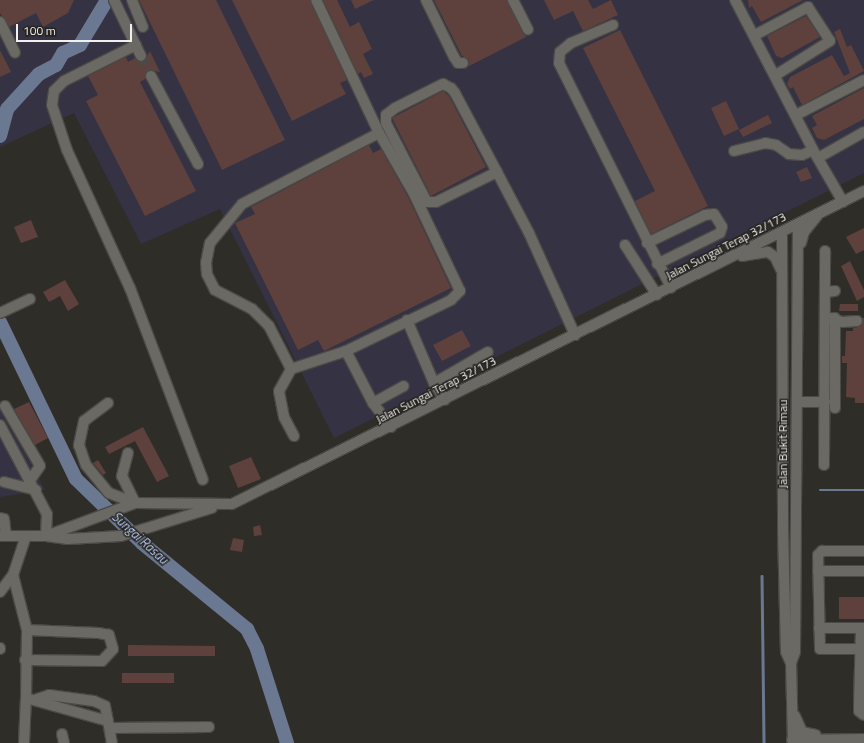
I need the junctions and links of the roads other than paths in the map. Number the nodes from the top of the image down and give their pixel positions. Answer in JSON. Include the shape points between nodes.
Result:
{"nodes":[{"id":1,"x":132,"y":0,"type":"edge"},
{"id":2,"x":316,"y":0,"type":"edge"},
{"id":3,"x":426,"y":0,"type":"edge"},
{"id":4,"x":513,"y":0,"type":"edge"},
{"id":5,"x":735,"y":0,"type":"edge"},
{"id":6,"x":115,"y":3,"type":"edge"},
{"id":7,"x":0,"y":22,"type":"edge"},
{"id":8,"x":613,"y":25,"type":"dead end"},
{"id":9,"x":143,"y":27,"type":"dead end"},
{"id":10,"x":528,"y":29,"type":"dead end"},
{"id":11,"x":755,"y":35,"type":"junction"},
{"id":12,"x":136,"y":45,"type":"junction"},
{"id":13,"x":15,"y":53,"type":"dead end"},
{"id":14,"x":141,"y":56,"type":"tunnel mouth"},
{"id":15,"x":463,"y":63,"type":"dead end"},
{"id":16,"x":776,"y":75,"type":"junction"},
{"id":17,"x":151,"y":76,"type":"tunnel mouth"},
{"id":18,"x":864,"y":80,"type":"edge"},
{"id":19,"x":796,"y":115,"type":"junction"},
{"id":20,"x":864,"y":132,"type":"edge"},
{"id":21,"x":380,"y":133,"type":"junction"},
{"id":22,"x":734,"y":151,"type":"dead end"},
{"id":23,"x":816,"y":154,"type":"junction"},
{"id":24,"x":198,"y":164,"type":"dead end"},
{"id":25,"x":497,"y":172,"type":"junction"},
{"id":26,"x":864,"y":191,"type":"edge"},
{"id":27,"x":843,"y":202,"type":"junction"},
{"id":28,"x":820,"y":213,"type":"junction"},
{"id":29,"x":798,"y":224,"type":"junction"},
{"id":30,"x":782,"y":232,"type":"junction"},
{"id":31,"x":647,"y":243,"type":"junction"},
{"id":32,"x":624,"y":245,"type":"dead end"},
{"id":33,"x":825,"y":251,"type":"dead end"},
{"id":34,"x":728,"y":259,"type":"junction"},
{"id":35,"x":657,"y":264,"type":"junction"},
{"id":36,"x":797,"y":273,"type":"junction"},
{"id":37,"x":783,"y":276,"type":"junction"},
{"id":38,"x":671,"y":288,"type":"junction"},
{"id":39,"x":657,"y":295,"type":"junction"},
{"id":40,"x":30,"y":299,"type":"dead end"},
{"id":41,"x":0,"y":313,"type":"edge"},
{"id":42,"x":825,"y":318,"type":"junction"},
{"id":43,"x":835,"y":318,"type":"junction"},
{"id":44,"x":407,"y":320,"type":"junction"},
{"id":45,"x":857,"y":321,"type":"dead end"},
{"id":46,"x":575,"y":336,"type":"junction"},
{"id":47,"x":346,"y":351,"type":"junction"},
{"id":48,"x":488,"y":352,"type":"dead end"},
{"id":49,"x":291,"y":369,"type":"junction"},
{"id":50,"x":434,"y":383,"type":"junction"},
{"id":51,"x":404,"y":386,"type":"dead end"},
{"id":52,"x":445,"y":400,"type":"junction"},
{"id":53,"x":797,"y":402,"type":"junction"},
{"id":54,"x":824,"y":402,"type":"junction"},
{"id":55,"x":108,"y":403,"type":"dead end"},
{"id":56,"x":373,"y":403,"type":"junction"},
{"id":57,"x":5,"y":406,"type":"dead end"},
{"id":58,"x":835,"y":408,"type":"dead end"},
{"id":59,"x":0,"y":425,"type":"edge"},
{"id":60,"x":391,"y":427,"type":"junction"},
{"id":61,"x":294,"y":436,"type":"dead end"},
{"id":62,"x":128,"y":453,"type":"dead end"},
{"id":63,"x":824,"y":465,"type":"dead end"},
{"id":64,"x":31,"y":479,"type":"junction"},
{"id":65,"x":203,"y":480,"type":"dead end"},
{"id":66,"x":4,"y":482,"type":"dead end"},
{"id":67,"x":36,"y":490,"type":"junction"},
{"id":68,"x":135,"y":503,"type":"junction"},
{"id":69,"x":220,"y":506,"type":"junction"},
{"id":70,"x":0,"y":518,"type":"edge"},
{"id":71,"x":3,"y":536,"type":"edge"},
{"id":72,"x":26,"y":536,"type":"junction"},
{"id":73,"x":46,"y":536,"type":"junction"},
{"id":74,"x":864,"y":551,"type":"edge"},
{"id":75,"x":818,"y":571,"type":"junction"},
{"id":76,"x":864,"y":571,"type":"edge"},
{"id":77,"x":13,"y":575,"type":"junction"},
{"id":78,"x":0,"y":592,"type":"edge"},
{"id":79,"x":819,"y":628,"type":"junction"},
{"id":80,"x":862,"y":628,"type":"edge"},
{"id":81,"x":27,"y":630,"type":"junction"},
{"id":82,"x":860,"y":649,"type":"junction"},
{"id":83,"x":25,"y":660,"type":"junction"},
{"id":84,"x":791,"y":663,"type":"junction"},
{"id":85,"x":792,"y":692,"type":"junction"},
{"id":86,"x":26,"y":698,"type":"junction"},
{"id":87,"x":37,"y":699,"type":"junction"},
{"id":88,"x":864,"y":715,"type":"edge"},
{"id":89,"x":109,"y":725,"type":"junction"},
{"id":90,"x":210,"y":727,"type":"dead end"},
{"id":91,"x":830,"y":739,"type":"junction"},
{"id":92,"x":864,"y":739,"type":"edge"},
{"id":93,"x":792,"y":741,"type":"edge"},
{"id":94,"x":24,"y":743,"type":"edge"},
{"id":95,"x":112,"y":743,"type":"edge"}],
"edges":[{"from":1,"to":9,"type":"street"},
{"from":2,"to":21,"type":"street"},
{"from":3,"to":15,"type":"street","via":[[454,57],[458,63]]},
{"from":4,"to":10,"type":"street"},
{"from":5,"to":11,"type":"street"},
{"from":6,"to":12,"type":"street"},
{"from":7,"to":13,"type":"street"},
{"from":8,"to":31,"type":"street","via":[[571,43],[560,52],[559,63]]},
{"from":11,"to":16,"type":"street"},
{"from":11,"to":16,"type":"street","via":[[808,7],[830,41]]},
{"from":12,"to":14,"type":"street"},
{"from":12,"to":65,"type":"street","via":[[64,81],[54,91],[52,105],[61,137],[130,288]]},
{"from":16,"to":19,"type":"street"},
{"from":17,"to":24,"type":"street"},
{"from":18,"to":19,"type":"street"},
{"from":19,"to":23,"type":"street"},
{"from":20,"to":23,"type":"street"},
{"from":21,"to":44,"type":"street","via":[[460,288],[451,300]]},
{"from":21,"to":49,"type":"street","via":[[249,199],[210,243],[206,264],[210,282],[227,298],[252,309],[268,326]]},
{"from":22,"to":23,"type":"street","via":[[765,143],[776,145],[790,154]]},
{"from":23,"to":27,"type":"street"},
{"from":25,"to":25,"type":"street","via":[[436,202],[426,202],[386,123],[386,116],[395,108],[425,92],[448,85]]},
{"from":25,"to":46,"type":"street"},
{"from":26,"to":27,"type":"street","name":"Jalan Sungai Terap 32/173"},
{"from":27,"to":28,"type":"street","name":"Jalan Sungai Terap 32/173"},
{"from":28,"to":29,"type":"street","name":"Jalan Sungai Terap 32/173"},
{"from":28,"to":36,"type":"street","via":[[802,237]]},
{"from":29,"to":30,"type":"street","name":"Jalan Sungai Terap 32/173"},
{"from":29,"to":36,"type":"street","name":"Jalan Bukit Rimau"},
{"from":30,"to":34,"type":"street","name":"Jalan Sungai Terap 32/173"},
{"from":30,"to":37,"type":"street","name":"Jalan Bukit Rimau"},
{"from":31,"to":35,"type":"street"},
{"from":31,"to":35,"type":"street","via":[[705,215],[714,214],[722,227],[720,233]]},
{"from":32,"to":39,"type":"street"},
{"from":33,"to":42,"type":"street","via":[[830,291]]},
{"from":34,"to":37,"type":"street","via":[[768,252],[775,257]]},
{"from":34,"to":38,"type":"street","name":"Jalan Sungai Terap 32/173"},
{"from":35,"to":38,"type":"street"},
{"from":36,"to":53,"type":"street","name":"Jalan Bukit Rimau"},
{"from":37,"to":84,"type":"street","name":"Jalan Bukit Rimau","via":[[783,538],[786,652]]},
{"from":38,"to":39,"type":"street","name":"Jalan Sungai Terap 32/173"},
{"from":39,"to":46,"type":"street","name":"Jalan Sungai Terap 32/173"},
{"from":40,"to":41,"type":"street"},
{"from":42,"to":43,"type":"street"},
{"from":42,"to":54,"type":"street"},
{"from":43,"to":45,"type":"street","via":[[842,322]]},
{"from":43,"to":58,"type":"street"},
{"from":44,"to":47,"type":"street"},
{"from":44,"to":50,"type":"street"},
{"from":46,"to":52,"type":"street","name":"Jalan Sungai Terap 32/173"},
{"from":47,"to":49,"type":"street"},
{"from":47,"to":56,"type":"street"},
{"from":48,"to":50,"type":"street"},
{"from":49,"to":61,"type":"street","via":[[279,391],[284,417]]},
{"from":50,"to":52,"type":"street"},
{"from":51,"to":56,"type":"street"},
{"from":52,"to":60,"type":"street","name":"Jalan Sungai Terap 32/173"},
{"from":53,"to":54,"type":"street"},
{"from":53,"to":84,"type":"street","name":"Jalan Bukit Rimau","via":[[795,652]]},
{"from":54,"to":63,"type":"street"},
{"from":55,"to":68,"type":"street","via":[[84,421],[79,445],[86,465],[109,493]]},
{"from":56,"to":60,"type":"street"},
{"from":57,"to":64,"type":"street","via":[[40,466]]},
{"from":59,"to":64,"type":"street"},
{"from":60,"to":69,"type":"street","name":"Jalan Sungai Terap 32/173","via":[[283,481],[232,504]]},
{"from":62,"to":68,"type":"street","via":[[122,476]]},
{"from":64,"to":67,"type":"street"},
{"from":66,"to":67,"type":"street"},
{"from":67,"to":73,"type":"street","via":[[47,514]]},
{"from":68,"to":69,"type":"street","name":"Jalan Sungai Terap 32/173"},
{"from":68,"to":73,"type":"street","name":"Jalan Sungai Terap 32/173"},
{"from":69,"to":73,"type":"street","via":[[121,536],[68,539]]},
{"from":70,"to":71,"type":"street","via":[[4,519]]},
{"from":71,"to":72,"type":"street","name":"Jalan Sungai Terap 32/173"},
{"from":72,"to":73,"type":"street","name":"Jalan Sungai Terap 32/173"},
{"from":72,"to":77,"type":"street"},
{"from":74,"to":75,"type":"street","via":[[819,552]]},
{"from":75,"to":76,"type":"street"},
{"from":75,"to":79,"type":"street"},
{"from":77,"to":78,"type":"street"},
{"from":77,"to":81,"type":"street"},
{"from":79,"to":80,"type":"street"},
{"from":79,"to":82,"type":"street","via":[[820,649]]},
{"from":80,"to":82,"type":"street"},
{"from":81,"to":83,"type":"street"},
{"from":81,"to":83,"type":"street","via":[[100,633],[109,635],[113,649],[102,661]]},
{"from":82,"to":88,"type":"street","via":[[859,711]]},
{"from":83,"to":86,"type":"street"},
{"from":84,"to":85,"type":"street","name":"Jalan Bukit Rimau"},
{"from":85,"to":91,"type":"street","via":[[798,727],[802,732]]},
{"from":85,"to":93,"type":"street","name":"Jalan Bukit Rimau"},
{"from":86,"to":87,"type":"street"},
{"from":86,"to":94,"type":"street"},
{"from":87,"to":89,"type":"street"},
{"from":87,"to":89,"type":"street","via":[[49,695],[94,701],[105,706]]},
{"from":89,"to":90,"type":"street"},
{"from":89,"to":95,"type":"street"},
{"from":91,"to":92,"type":"street"},
{"from":91,"to":93,"type":"street"}]}
